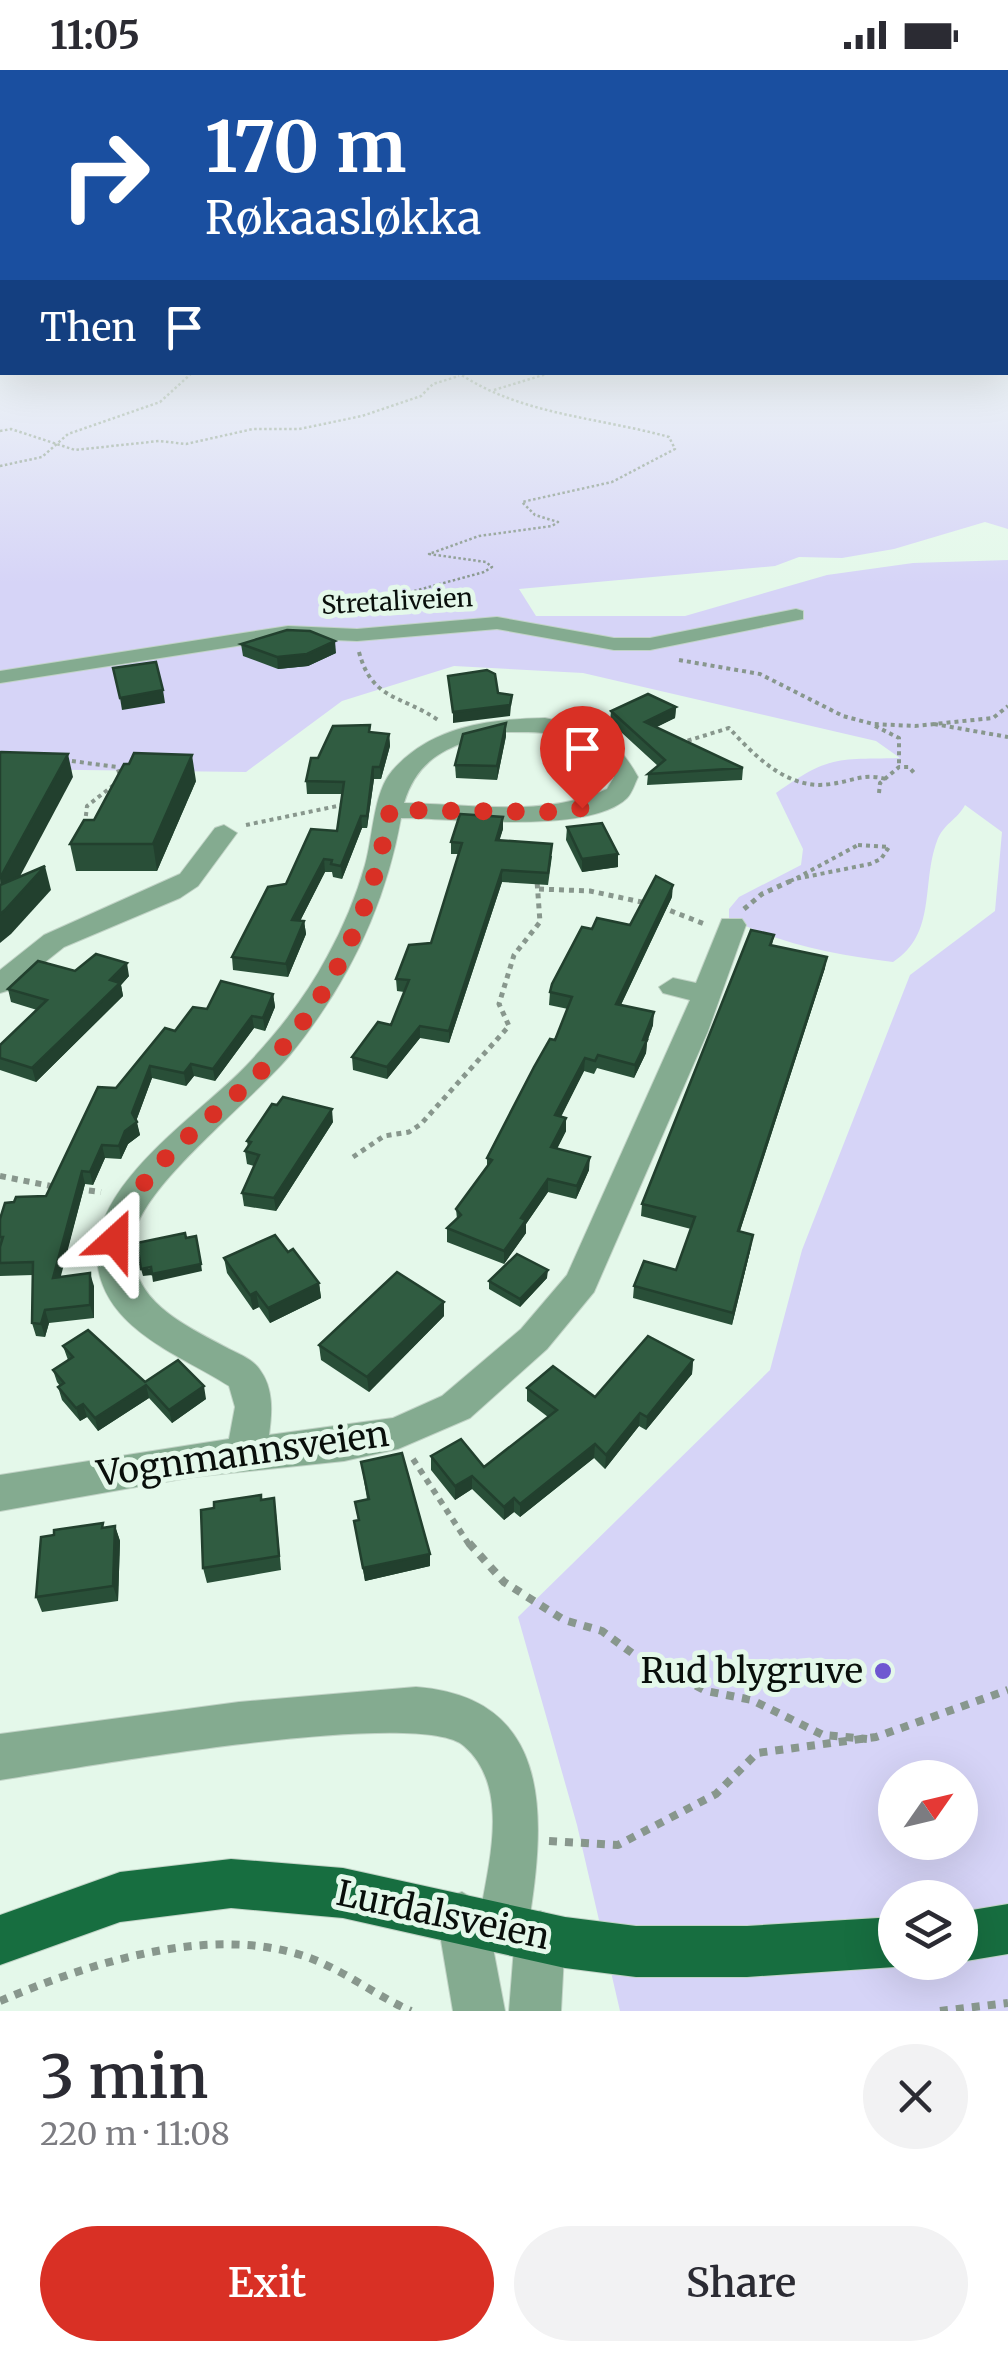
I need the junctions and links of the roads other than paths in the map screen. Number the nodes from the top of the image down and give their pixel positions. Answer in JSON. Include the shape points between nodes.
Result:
{"nodes":[{"id":1,"x":796,"y":615,"type":"dead end"},
{"id":2,"x":0,"y":677,"type":"edge"},
{"id":3,"x":390,"y":806,"type":"junction"},
{"id":4,"x":224,"y":833,"type":"road end"},
{"id":5,"x":730,"y":930,"type":"road end"},
{"id":6,"x":0,"y":984,"type":"edge"},
{"id":7,"x":247,"y":1453,"type":"junction"},
{"id":8,"x":0,"y":1493,"type":"edge"},
{"id":9,"x":0,"y":1757,"type":"edge"},
{"id":10,"x":502,"y":1927,"type":"junction"},
{"id":11,"x":1008,"y":1929,"type":"edge"},
{"id":12,"x":978,"y":1933,"type":"edge"},
{"id":13,"x":0,"y":1940,"type":"edge"},
{"id":14,"x":878,"y":1943,"type":"edge"},
{"id":15,"x":479,"y":2011,"type":"edge"},
{"id":16,"x":535,"y":2011,"type":"edge"}],
"edges":[{"from":1,"to":2,"type":"street","name":"Stretaliveien","via":[[650,644],[497,623],[357,636],[249,636]]},
{"from":3,"to":3,"type":"street","via":[[546,812],[605,802],[625,785],[624,766],[583,734],[528,725],[456,735],[409,764]]},
{"from":3,"to":7,"type":"street","via":[[356,937],[270,1061],[147,1178],[115,1240],[124,1290],[152,1318],[245,1377],[254,1407]]},
{"from":4,"to":6,"type":"street","via":[[172,892],[54,941]]},
{"from":5,"to":7,"type":"street","name":"Vognmannsveien","via":[[690,991],[581,1282],[534,1339],[456,1407],[398,1434]]},
{"from":7,"to":8,"type":"street","name":"Vognmannsveien"},
{"from":9,"to":10,"type":"street","via":[[284,1719],[410,1709],[448,1713],[490,1738],[512,1778],[517,1832]]},
{"from":10,"to":13,"type":"main road","name":"Lurdalsveien","via":[[326,1888],[216,1880],[96,1902]]},
{"from":10,"to":14,"type":"main road","name":"Lurdalsveien","via":[[642,1952]]},
{"from":10,"to":15,"type":"street"},
{"from":10,"to":16,"type":"street"},
{"from":11,"to":12,"type":"main road"}]}
